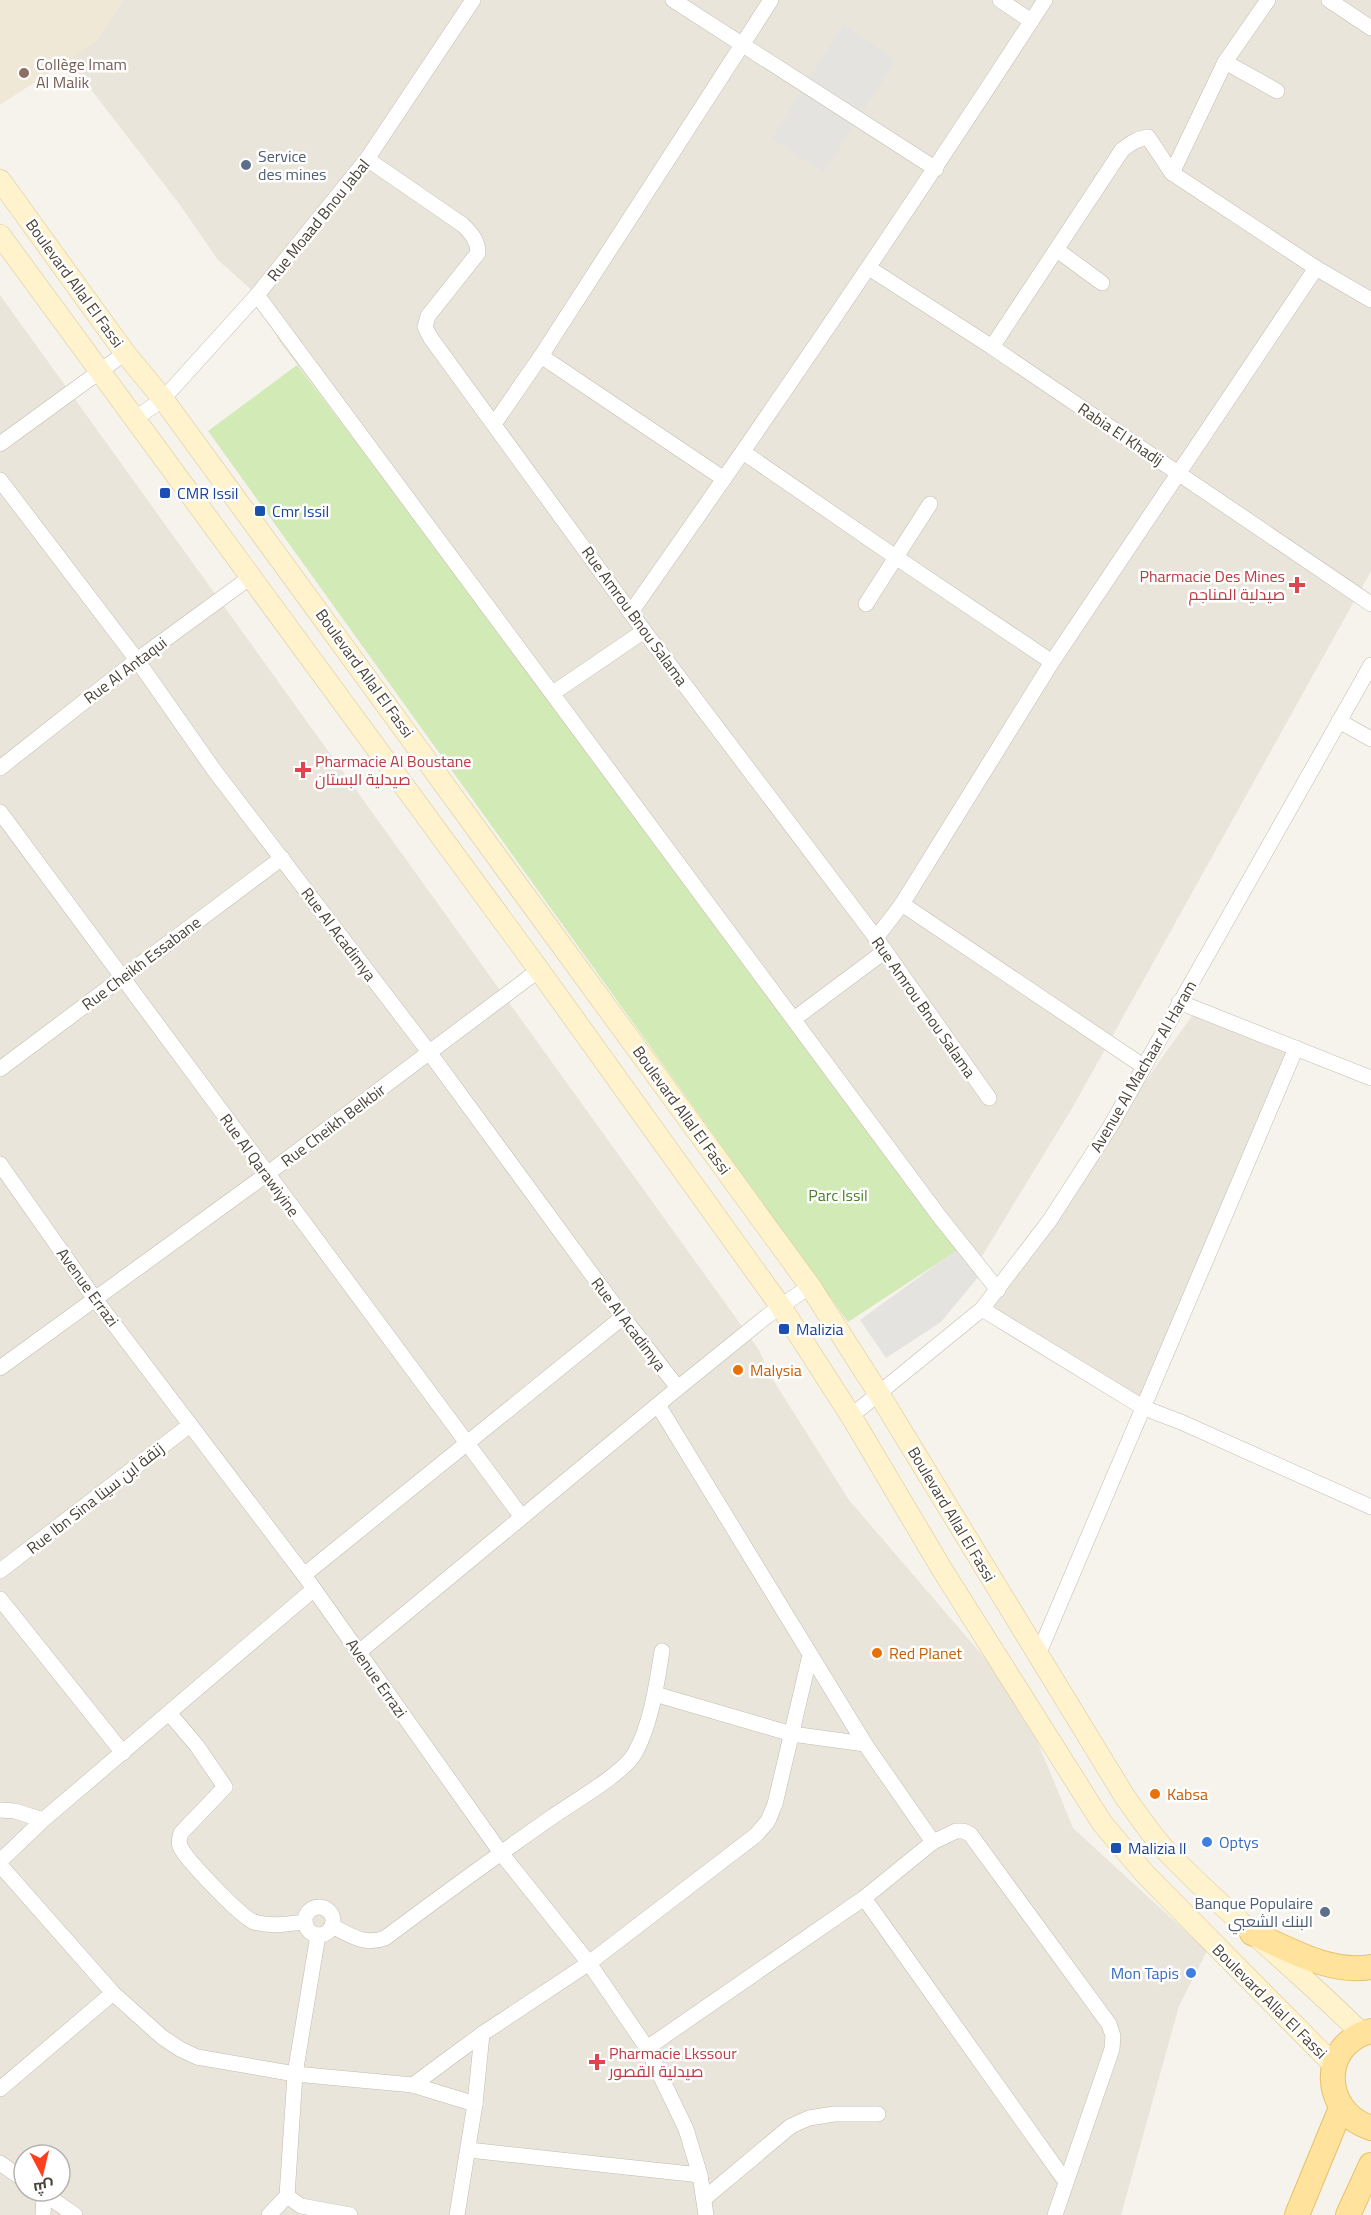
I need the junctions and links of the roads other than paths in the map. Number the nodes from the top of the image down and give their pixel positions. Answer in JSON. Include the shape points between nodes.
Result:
{"nodes":[{"id":1,"x":473,"y":0,"type":"edge"},
{"id":2,"x":673,"y":0,"type":"edge"},
{"id":3,"x":771,"y":0,"type":"edge"},
{"id":4,"x":1000,"y":0,"type":"edge"},
{"id":5,"x":1045,"y":0,"type":"edge"},
{"id":6,"x":1268,"y":0,"type":"edge"},
{"id":7,"x":1329,"y":0,"type":"edge"},
{"id":8,"x":1031,"y":21,"type":"junction"},
{"id":9,"x":1371,"y":28,"type":"edge"},
{"id":10,"x":741,"y":45,"type":"junction"},
{"id":11,"x":1225,"y":62,"type":"junction"},
{"id":12,"x":1277,"y":91,"type":"dead end"},
{"id":13,"x":367,"y":159,"type":"junction"},
{"id":14,"x":936,"y":169,"type":"junction"},
{"id":15,"x":1172,"y":173,"type":"junction"},
{"id":16,"x":0,"y":180,"type":"edge"},
{"id":17,"x":0,"y":235,"type":"edge"},
{"id":18,"x":1057,"y":250,"type":"junction"},
{"id":19,"x":869,"y":268,"type":"junction"},
{"id":20,"x":1316,"y":268,"type":"junction"},
{"id":21,"x":1102,"y":283,"type":"dead end"},
{"id":22,"x":257,"y":295,"type":"junction"},
{"id":23,"x":1371,"y":300,"type":"edge"},
{"id":24,"x":992,"y":347,"type":"junction"},
{"id":25,"x":125,"y":353,"type":"junction"},
{"id":26,"x":541,"y":356,"type":"junction"},
{"id":27,"x":99,"y":372,"type":"junction"},
{"id":28,"x":163,"y":399,"type":"junction"},
{"id":29,"x":136,"y":418,"type":"junction"},
{"id":30,"x":494,"y":424,"type":"junction"},
{"id":31,"x":0,"y":444,"type":"edge"},
{"id":32,"x":744,"y":452,"type":"junction"},
{"id":33,"x":1180,"y":474,"type":"junction"},
{"id":34,"x":724,"y":479,"type":"junction"},
{"id":35,"x":0,"y":480,"type":"edge"},
{"id":36,"x":930,"y":504,"type":"dead end"},
{"id":37,"x":897,"y":558,"type":"junction"},
{"id":38,"x":252,"y":576,"type":"junction"},
{"id":39,"x":866,"y":604,"type":"dead end"},
{"id":40,"x":1371,"y":604,"type":"edge"},
{"id":41,"x":631,"y":612,"type":"junction"},
{"id":42,"x":644,"y":631,"type":"junction"},
{"id":43,"x":137,"y":660,"type":"junction"},
{"id":44,"x":1052,"y":662,"type":"junction"},
{"id":45,"x":1371,"y":665,"type":"edge"},
{"id":46,"x":553,"y":693,"type":"junction"},
{"id":47,"x":1339,"y":721,"type":"junction"},
{"id":48,"x":1371,"y":739,"type":"edge"},
{"id":49,"x":0,"y":768,"type":"edge"},
{"id":50,"x":0,"y":812,"type":"edge"},
{"id":51,"x":282,"y":858,"type":"junction"},
{"id":52,"x":902,"y":904,"type":"junction"},
{"id":53,"x":880,"y":945,"type":"junction"},
{"id":54,"x":539,"y":970,"type":"junction"},
{"id":55,"x":122,"y":978,"type":"junction"},
{"id":56,"x":1179,"y":1002,"type":"junction"},
{"id":57,"x":794,"y":1019,"type":"junction"},
{"id":58,"x":1296,"y":1048,"type":"junction"},
{"id":59,"x":429,"y":1052,"type":"junction"},
{"id":60,"x":1143,"y":1066,"type":"junction"},
{"id":61,"x":0,"y":1070,"type":"edge"},
{"id":62,"x":1371,"y":1078,"type":"edge"},
{"id":63,"x":989,"y":1098,"type":"dead end"},
{"id":64,"x":0,"y":1164,"type":"edge"},
{"id":65,"x":267,"y":1174,"type":"junction"},
{"id":66,"x":810,"y":1286,"type":"junction"},
{"id":67,"x":998,"y":1290,"type":"junction"},
{"id":68,"x":95,"y":1299,"type":"junction"},
{"id":69,"x":781,"y":1307,"type":"junction"},
{"id":70,"x":982,"y":1309,"type":"junction"},
{"id":71,"x":623,"y":1317,"type":"junction"},
{"id":72,"x":0,"y":1368,"type":"edge"},
{"id":73,"x":678,"y":1388,"type":"junction"},
{"id":74,"x":879,"y":1394,"type":"junction"},
{"id":75,"x":658,"y":1406,"type":"junction"},
{"id":76,"x":1144,"y":1408,"type":"junction"},
{"id":77,"x":851,"y":1416,"type":"junction"},
{"id":78,"x":190,"y":1425,"type":"junction"},
{"id":79,"x":467,"y":1444,"type":"junction"},
{"id":80,"x":1371,"y":1508,"type":"edge"},
{"id":81,"x":521,"y":1516,"type":"junction"},
{"id":82,"x":0,"y":1571,"type":"edge"},
{"id":83,"x":304,"y":1575,"type":"junction"},
{"id":84,"x":314,"y":1589,"type":"junction"},
{"id":85,"x":0,"y":1599,"type":"edge"},
{"id":86,"x":662,"y":1651,"type":"dead end"},
{"id":87,"x":359,"y":1652,"type":"junction"},
{"id":88,"x":810,"y":1655,"type":"junction"},
{"id":89,"x":1038,"y":1655,"type":"junction"},
{"id":90,"x":655,"y":1694,"type":"junction"},
{"id":91,"x":169,"y":1713,"type":"junction"},
{"id":92,"x":792,"y":1734,"type":"junction"},
{"id":93,"x":865,"y":1744,"type":"junction"},
{"id":94,"x":123,"y":1754,"type":"junction"},
{"id":95,"x":0,"y":1810,"type":"edge"},
{"id":96,"x":43,"y":1820,"type":"junction"},
{"id":97,"x":933,"y":1842,"type":"junction"},
{"id":98,"x":501,"y":1853,"type":"junction"},
{"id":99,"x":0,"y":1863,"type":"edge"},
{"id":100,"x":864,"y":1898,"type":"junction"},
{"id":101,"x":305,"y":1922,"type":"junction"},
{"id":102,"x":332,"y":1926,"type":"junction"},
{"id":103,"x":1252,"y":1933,"type":"junction"},
{"id":104,"x":318,"y":1935,"type":"junction"},
{"id":105,"x":589,"y":1963,"type":"junction"},
{"id":106,"x":1371,"y":1967,"type":"edge"},
{"id":107,"x":113,"y":1993,"type":"junction"},
{"id":108,"x":1366,"y":2032,"type":"edge"},
{"id":109,"x":482,"y":2034,"type":"junction"},
{"id":110,"x":647,"y":2048,"type":"junction"},
{"id":111,"x":1334,"y":2065,"type":"junction"},
{"id":112,"x":295,"y":2074,"type":"junction"},
{"id":113,"x":413,"y":2085,"type":"junction"},
{"id":114,"x":0,"y":2089,"type":"edge"},
{"id":115,"x":475,"y":2104,"type":"junction"},
{"id":116,"x":1341,"y":2108,"type":"junction"},
{"id":117,"x":878,"y":2114,"type":"dead end"},
{"id":118,"x":1371,"y":2128,"type":"edge"},
{"id":119,"x":469,"y":2150,"type":"junction"},
{"id":120,"x":1371,"y":2165,"type":"edge"},
{"id":121,"x":700,"y":2175,"type":"junction"},
{"id":122,"x":1066,"y":2182,"type":"junction"},
{"id":123,"x":286,"y":2196,"type":"junction"},
{"id":124,"x":705,"y":2198,"type":"junction"},
{"id":125,"x":57,"y":2203,"type":"edge"},
{"id":126,"x":75,"y":2215,"type":"edge"},
{"id":127,"x":269,"y":2215,"type":"edge"},
{"id":128,"x":350,"y":2215,"type":"edge"},
{"id":129,"x":457,"y":2215,"type":"edge"},
{"id":130,"x":706,"y":2215,"type":"edge"},
{"id":131,"x":1055,"y":2215,"type":"edge"},
{"id":132,"x":1297,"y":2215,"type":"edge"},
{"id":133,"x":1348,"y":2215,"type":"edge"}],
"edges":[{"from":1,"to":13,"type":"street","name":"Rue Moaad Bnou Jabal"},
{"from":2,"to":10,"type":"street"},
{"from":3,"to":10,"type":"street"},
{"from":4,"to":8,"type":"street"},
{"from":5,"to":8,"type":"street"},
{"from":6,"to":11,"type":"street"},
{"from":7,"to":9,"type":"street"},
{"from":8,"to":14,"type":"street"},
{"from":10,"to":14,"type":"street"},
{"from":10,"to":26,"type":"street"},
{"from":11,"to":12,"type":"street"},
{"from":11,"to":15,"type":"street"},
{"from":13,"to":22,"type":"street","name":"Rue Moaad Bnou Jabal"},
{"from":13,"to":30,"type":"street","name":"Rue Amrou Bnou Salama","via":[[463,225],[478,245],[478,253],[428,316],[425,327]]},
{"from":14,"to":19,"type":"street"},
{"from":15,"to":18,"type":"street","via":[[1148,137],[1131,142]]},
{"from":15,"to":20,"type":"street"},
{"from":16,"to":25,"type":"main road","name":"Boulevard Allal El Fassi"},
{"from":17,"to":27,"type":"main road","name":"Boulevard Allal El Fassi"},
{"from":18,"to":21,"type":"street"},
{"from":18,"to":24,"type":"street"},
{"from":19,"to":24,"type":"street","name":"Rabia El Khadij"},
{"from":19,"to":32,"type":"street"},
{"from":20,"to":23,"type":"street"},
{"from":20,"to":33,"type":"street"},
{"from":22,"to":28,"type":"street","name":"Rue Moaad Bnou Jabal"},
{"from":22,"to":46,"type":"street"},
{"from":24,"to":33,"type":"street","name":"Rabia El Khadij"},
{"from":25,"to":27,"type":"street"},
{"from":25,"to":28,"type":"main road","name":"Boulevard Allal El Fassi"},
{"from":26,"to":30,"type":"street"},
{"from":26,"to":34,"type":"street"},
{"from":27,"to":29,"type":"main road","name":"Boulevard Allal El Fassi"},
{"from":27,"to":31,"type":"street"},
{"from":28,"to":29,"type":"street","name":"Rue Moaad Bnou Jabal"},
{"from":28,"to":66,"type":"main road","name":"Boulevard Allal El Fassi"},
{"from":29,"to":38,"type":"main road","name":"Boulevard Allal El Fassi"},
{"from":30,"to":41,"type":"street","name":"Rue Amrou Bnou Salama"},
{"from":32,"to":34,"type":"street"},
{"from":32,"to":37,"type":"street"},
{"from":33,"to":40,"type":"street","name":"Rabia El Khadij"},
{"from":33,"to":44,"type":"street"},
{"from":34,"to":41,"type":"street"},
{"from":35,"to":43,"type":"street","name":"Rue Al Acadimya"},
{"from":36,"to":37,"type":"street"},
{"from":37,"to":39,"type":"street"},
{"from":37,"to":44,"type":"street"},
{"from":38,"to":43,"type":"street","name":"Rue Al Antaqui"},
{"from":38,"to":54,"type":"main road","name":"Boulevard Allal El Fassi"},
{"from":41,"to":42,"type":"street","name":"Rue Amrou Bnou Salama"},
{"from":42,"to":46,"type":"street"},
{"from":42,"to":53,"type":"street","name":"Rue Amrou Bnou Salama"},
{"from":43,"to":49,"type":"street","name":"Rue Al Antaqui"},
{"from":43,"to":51,"type":"street","name":"Rue Al Acadimya"},
{"from":44,"to":52,"type":"street"},
{"from":45,"to":47,"type":"street","name":"Avenue Al Machaar Al Haram"},
{"from":46,"to":57,"type":"street"},
{"from":47,"to":48,"type":"street"},
{"from":47,"to":56,"type":"street","name":"Avenue Al Machaar Al Haram"},
{"from":50,"to":55,"type":"street","name":"Rue Al Qarawiyine"},
{"from":51,"to":55,"type":"street","name":"Rue Cheikh Essabane"},
{"from":51,"to":59,"type":"street","name":"Rue Al Acadimya"},
{"from":52,"to":53,"type":"street"},
{"from":52,"to":60,"type":"street"},
{"from":53,"to":57,"type":"street"},
{"from":53,"to":63,"type":"street","name":"Rue Amrou Bnou Salama"},
{"from":54,"to":59,"type":"street","name":"Rue Cheikh Belkbir"},
{"from":54,"to":69,"type":"main road","name":"Boulevard Allal El Fassi"},
{"from":55,"to":61,"type":"street","name":"Rue Cheikh Essabane"},
{"from":55,"to":65,"type":"street","name":"Rue Al Qarawiyine"},
{"from":56,"to":58,"type":"street"},
{"from":56,"to":60,"type":"street","name":"Avenue Al Machaar Al Haram"},
{"from":57,"to":67,"type":"street"},
{"from":58,"to":62,"type":"street"},
{"from":58,"to":76,"type":"street"},
{"from":59,"to":65,"type":"street","name":"Rue Cheikh Belkbir"},
{"from":59,"to":71,"type":"street","name":"Rue Al Acadimya"},
{"from":60,"to":67,"type":"street","name":"Avenue Al Machaar Al Haram","via":[[1110,1127],[1050,1220]]},
{"from":64,"to":68,"type":"street","name":"Avenue Errazi"},
{"from":65,"to":68,"type":"street","name":"Rue Cheikh Belkbir"},
{"from":65,"to":79,"type":"street","name":"Rue Al Qarawiyine"},
{"from":66,"to":69,"type":"street"},
{"from":66,"to":74,"type":"main road","name":"Boulevard Allal El Fassi"},
{"from":67,"to":70,"type":"street","name":"Avenue Al Machaar Al Haram"},
{"from":68,"to":72,"type":"street","name":"Rue Cheikh Belkbir"},
{"from":68,"to":78,"type":"street","name":"Avenue Errazi"},
{"from":69,"to":73,"type":"street"},
{"from":69,"to":77,"type":"main road","name":"Boulevard Allal El Fassi"},
{"from":70,"to":74,"type":"street","name":"Avenue Al Machaar Al Haram"},
{"from":70,"to":76,"type":"street"},
{"from":71,"to":73,"type":"street","name":"Rue Al Acadimya"},
{"from":71,"to":79,"type":"street"},
{"from":73,"to":75,"type":"street"},
{"from":74,"to":77,"type":"street","name":"Avenue Al Machaar Al Haram"},
{"from":74,"to":89,"type":"main road","name":"Boulevard Allal El Fassi"},
{"from":75,"to":81,"type":"street"},
{"from":75,"to":88,"type":"street"},
{"from":76,"to":80,"type":"street"},
{"from":76,"to":89,"type":"street"},
{"from":77,"to":111,"type":"main road","name":"Boulevard Allal El Fassi","via":[[943,1571],[1102,1823],[1146,1875]]},
{"from":78,"to":82,"type":"street","name":"Rue Ibn Sina زنقة ابن سينا"},
{"from":78,"to":83,"type":"street","name":"Avenue Errazi"},
{"from":79,"to":81,"type":"street","name":"Rue Al Qarawiyine"},
{"from":79,"to":83,"type":"street"},
{"from":81,"to":87,"type":"street"},
{"from":83,"to":84,"type":"street","name":"Avenue Errazi"},
{"from":84,"to":87,"type":"street","name":"Avenue Errazi"},
{"from":84,"to":91,"type":"street"},
{"from":85,"to":94,"type":"street"},
{"from":86,"to":90,"type":"street"},
{"from":87,"to":98,"type":"street","name":"Avenue Errazi"},
{"from":88,"to":92,"type":"street"},
{"from":88,"to":93,"type":"street"},
{"from":89,"to":103,"type":"main road","name":"Boulevard Allal El Fassi","via":[[1125,1797],[1153,1835]]},
{"from":90,"to":92,"type":"street"},
{"from":90,"to":98,"type":"street","via":[[635,1754]]},
{"from":91,"to":94,"type":"street"},
{"from":91,"to":101,"type":"street","via":[[225,1786],[181,1833],[181,1849],[252,1921]]},
{"from":92,"to":93,"type":"street"},
{"from":92,"to":105,"type":"street","via":[[768,1821]]},
{"from":93,"to":97,"type":"street"},
{"from":94,"to":96,"type":"street"},
{"from":95,"to":96,"type":"street"},
{"from":96,"to":99,"type":"street"},
{"from":97,"to":100,"type":"street"},
{"from":97,"to":122,"type":"street","via":[[956,1831],[970,1834],[1109,2024],[1112,2049]]},
{"from":98,"to":102,"type":"street","via":[[385,1938],[361,1941]]},
{"from":98,"to":105,"type":"street","name":"Avenue Errazi"},
{"from":99,"to":107,"type":"street"},
{"from":100,"to":110,"type":"street"},
{"from":100,"to":122,"type":"street"},
{"from":101,"to":102,"type":"street","via":[[310,1910],[318,1907],[330,1913]]},
{"from":101,"to":104,"type":"street","via":[[309,1931]]},
{"from":102,"to":104,"type":"street"},
{"from":103,"to":106,"type":"main road","via":[[1336,1967]]},
{"from":103,"to":108,"type":"main road","name":"Boulevard Allal El Fassi"},
{"from":104,"to":112,"type":"street"},
{"from":105,"to":109,"type":"street"},
{"from":105,"to":110,"type":"street","name":"Avenue Errazi"},
{"from":107,"to":112,"type":"street","via":[[162,2037],[197,2057]]},
{"from":107,"to":114,"type":"street"},
{"from":108,"to":111,"type":"main road","via":[[1350,2041]]},
{"from":109,"to":113,"type":"street"},
{"from":109,"to":115,"type":"street"},
{"from":110,"to":121,"type":"street","name":"Avenue Errazi","via":[[686,2128]]},
{"from":111,"to":116,"type":"main road","via":[[1333,2087]]},
{"from":112,"to":113,"type":"street"},
{"from":112,"to":123,"type":"street"},
{"from":113,"to":115,"type":"street"},
{"from":115,"to":119,"type":"street"},
{"from":116,"to":118,"type":"main road","via":[[1350,2118]]},
{"from":116,"to":132,"type":"main road"},
{"from":117,"to":124,"type":"street","via":[[834,2114],[791,2126]]},
{"from":119,"to":121,"type":"street"},
{"from":119,"to":129,"type":"street"},
{"from":120,"to":133,"type":"main road"},
{"from":121,"to":124,"type":"street","name":"Avenue Errazi"},
{"from":122,"to":131,"type":"street"},
{"from":123,"to":127,"type":"street"},
{"from":123,"to":128,"type":"street","via":[[301,2206]]},
{"from":124,"to":130,"type":"street","name":"Avenue Errazi"},
{"from":125,"to":126,"type":"street"}]}
